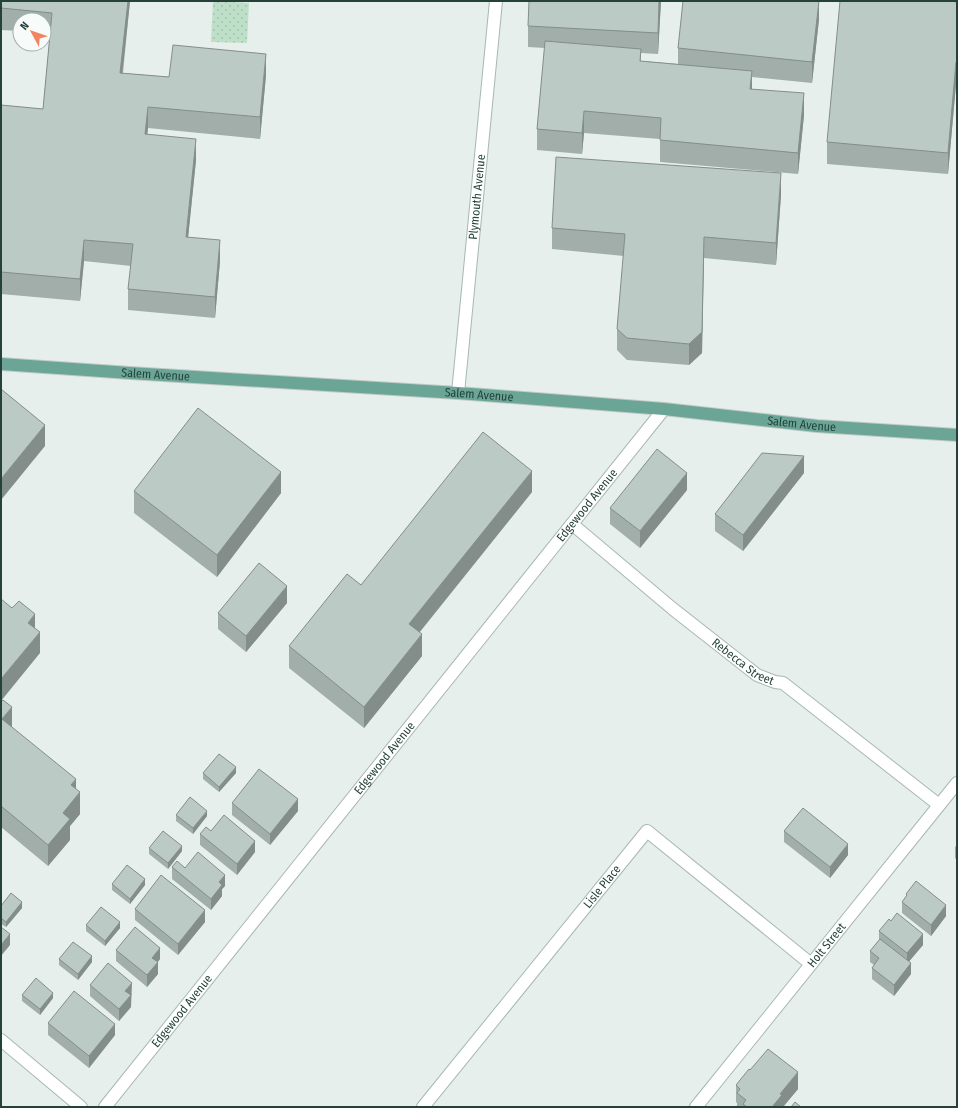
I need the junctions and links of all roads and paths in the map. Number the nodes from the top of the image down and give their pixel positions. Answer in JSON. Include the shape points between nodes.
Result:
{"nodes":[{"id":1,"x":496,"y":1,"type":"edge"},
{"id":2,"x":1,"y":364,"type":"edge"},
{"id":3,"x":458,"y":393,"type":"junction"},
{"id":4,"x":664,"y":409,"type":"junction"},
{"id":5,"x":957,"y":435,"type":"edge"},
{"id":6,"x":572,"y":524,"type":"junction"},
{"id":7,"x":957,"y":783,"type":"edge"},
{"id":8,"x":939,"y":805,"type":"junction"},
{"id":9,"x":811,"y":964,"type":"junction"},
{"id":10,"x":1,"y":1040,"type":"edge"},
{"id":11,"x":81,"y":1107,"type":"edge"},
{"id":12,"x":105,"y":1107,"type":"edge"},
{"id":13,"x":423,"y":1107,"type":"edge"},
{"id":14,"x":696,"y":1107,"type":"edge"}],
"edges":[{"from":1,"to":3,"type":"street","name":"Plymouth Avenue"},
{"from":2,"to":3,"type":"main road","name":"Salem Avenue"},
{"from":3,"to":4,"type":"main road","name":"Salem Avenue"},
{"from":4,"to":5,"type":"main road","name":"Salem Avenue","via":[[817,426]]},
{"from":4,"to":6,"type":"street","name":"Edgewood Avenue"},
{"from":6,"to":8,"type":"street","name":"Rebecca Street","via":[[673,610],[757,675],[783,683]]},
{"from":6,"to":12,"type":"street","name":"Edgewood Avenue"},
{"from":7,"to":8,"type":"street","name":"Holt Street"},
{"from":8,"to":9,"type":"street","name":"Holt Street"},
{"from":9,"to":13,"type":"street","name":"Lisle Place","via":[[647,831]]},
{"from":9,"to":14,"type":"street","name":"Holt Street"},
{"from":10,"to":11,"type":"street"}]}
